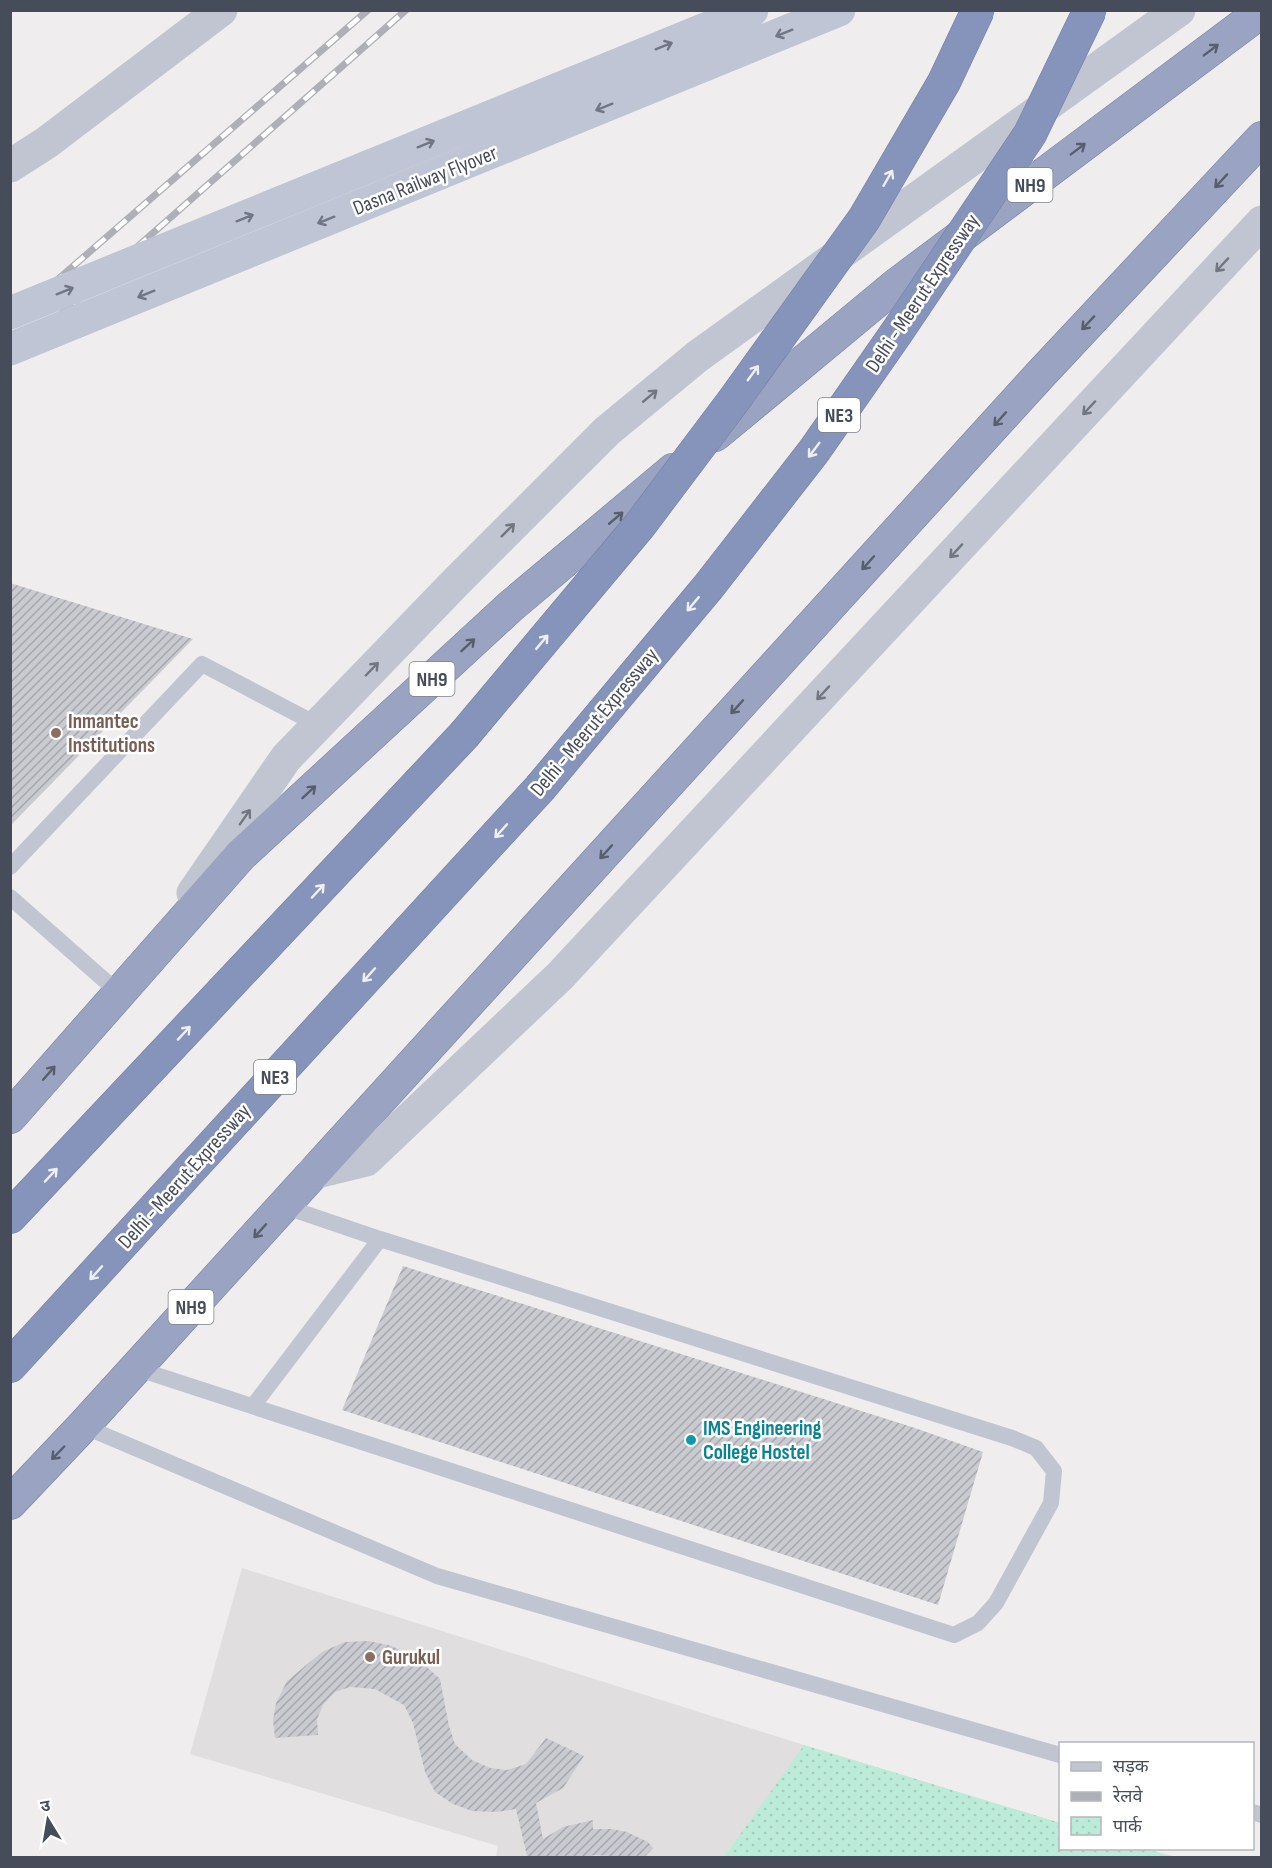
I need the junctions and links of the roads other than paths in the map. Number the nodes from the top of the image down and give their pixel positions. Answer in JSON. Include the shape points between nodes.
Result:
{"nodes":[{"id":1,"x":221,"y":10,"type":"edge"},
{"id":2,"x":752,"y":10,"type":"edge"},
{"id":3,"x":839,"y":10,"type":"edge"},
{"id":4,"x":978,"y":10,"type":"edge"},
{"id":5,"x":1090,"y":10,"type":"edge"},
{"id":6,"x":1179,"y":10,"type":"edge"},
{"id":7,"x":1262,"y":11,"type":"edge"},
{"id":8,"x":1262,"y":138,"type":"edge"},
{"id":9,"x":10,"y":166,"type":"edge"},
{"id":10,"x":1262,"y":222,"type":"edge"},
{"id":11,"x":10,"y":314,"type":"edge"},
{"id":12,"x":10,"y":350,"type":"edge"},
{"id":13,"x":318,"y":725,"type":"junction"},
{"id":14,"x":10,"y":867,"type":"edge"},
{"id":15,"x":10,"y":897,"type":"edge"},
{"id":16,"x":140,"y":969,"type":"junction"},
{"id":17,"x":120,"y":993,"type":"junction"},
{"id":18,"x":10,"y":1117,"type":"edge"},
{"id":19,"x":313,"y":1173,"type":"junction"},
{"id":20,"x":283,"y":1206,"type":"junction"},
{"id":21,"x":10,"y":1217,"type":"edge"},
{"id":22,"x":380,"y":1239,"type":"junction"},
{"id":23,"x":10,"y":1366,"type":"edge"},
{"id":24,"x":135,"y":1368,"type":"junction"},
{"id":25,"x":253,"y":1406,"type":"junction"},
{"id":26,"x":83,"y":1426,"type":"junction"},
{"id":27,"x":10,"y":1503,"type":"edge"},
{"id":28,"x":1059,"y":1755,"type":"edge"}],
"edges":[{"from":1,"to":9,"type":"street"},
{"from":11,"to":2,"type":"main road","name":"Dasna Railway Flyover","one_way":true,"bridge":true},
{"from":3,"to":12,"type":"main road","name":"Dasna Railway Flyover","one_way":true,"bridge":true},
{"from":21,"to":4,"type":"highway","one_way":true,"bridge":true,"via":[[464,735],[640,525],[864,219],[944,82]]},
{"from":5,"to":23,"type":"highway","name":"Delhi - Meerut Expressway","number":"NE3","one_way":true,"bridge":true,"via":[[1030,134],[814,451],[709,586],[540,788]]},
{"from":13,"to":6,"type":"street","one_way":true,"via":[[607,431],[698,356]]},
{"from":16,"to":7,"type":"highway","number":"NH9","one_way":true,"via":[[241,855],[511,606],[896,285]]},
{"from":8,"to":19,"type":"highway","number":"NH9","one_way":true,"via":[[1039,376]]},
{"from":10,"to":19,"type":"street","one_way":true,"via":[[560,976],[366,1160]]},
{"from":13,"to":14,"type":"lane","via":[[202,664]]},
{"from":16,"to":13,"type":"street","one_way":true,"via":[[286,758]]},
{"from":15,"to":17,"type":"lane"},
{"from":16,"to":17,"type":"highway","number":"NH9"},
{"from":18,"to":17,"type":"highway","number":"NH9","one_way":true},
{"from":19,"to":20,"type":"highway","number":"NH9"},
{"from":20,"to":22,"type":"lane"},
{"from":20,"to":24,"type":"highway","number":"NH9","one_way":true},
{"from":22,"to":25,"type":"lane"},
{"from":22,"to":25,"type":"lane","via":[[1036,1448],[1054,1472],[1051,1503],[996,1602],[978,1623],[954,1635]]},
{"from":24,"to":25,"type":"lane"},
{"from":24,"to":26,"type":"highway","number":"NH9"},
{"from":26,"to":27,"type":"highway","number":"NH9","one_way":true},
{"from":26,"to":28,"type":"lane","via":[[437,1576]]}]}
